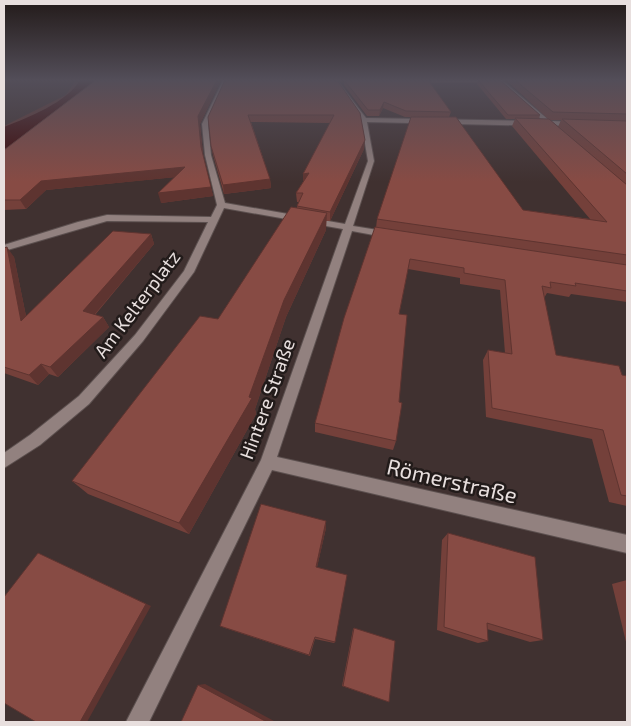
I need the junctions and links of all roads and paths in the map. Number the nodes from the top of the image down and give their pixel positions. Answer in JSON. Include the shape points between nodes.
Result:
{"nodes":[{"id":1,"x":210,"y":114,"type":"edge"},
{"id":2,"x":359,"y":114,"type":"edge"},
{"id":3,"x":539,"y":114,"type":"edge"},
{"id":4,"x":364,"y":120,"type":"junction"},
{"id":5,"x":548,"y":122,"type":"junction"},
{"id":6,"x":588,"y":124,"type":"edge"},
{"id":7,"x":555,"y":129,"type":"edge"},
{"id":8,"x":221,"y":205,"type":"junction"},
{"id":9,"x":214,"y":220,"type":"junction"},
{"id":10,"x":347,"y":229,"type":"junction"},
{"id":11,"x":405,"y":238,"type":"edge"},
{"id":12,"x":4,"y":248,"type":"edge"},
{"id":13,"x":4,"y":461,"type":"edge"},
{"id":14,"x":268,"y":462,"type":"junction"},
{"id":15,"x":627,"y":544,"type":"edge"},
{"id":16,"x":137,"y":722,"type":"edge"}],
"edges":[{"from":1,"to":8,"type":"street","via":[[206,124],[208,155]]},
{"from":2,"to":4,"type":"street","name":"Hintere Straße"},
{"from":3,"to":5,"type":"street"},
{"from":4,"to":5,"type":"street"},
{"from":4,"to":10,"type":"street","name":"Hintere Straße","via":[[371,161]]},
{"from":5,"to":6,"type":"street"},
{"from":5,"to":7,"type":"street"},
{"from":8,"to":9,"type":"street"},
{"from":8,"to":10,"type":"street"},
{"from":9,"to":12,"type":"street","name":"Am Kelterplatz","via":[[107,218]]},
{"from":9,"to":13,"type":"street","name":"Am Kelterplatz","via":[[189,272],[139,338],[84,400]]},
{"from":10,"to":11,"type":"street"},
{"from":10,"to":14,"type":"street","name":"Hintere Straße"},
{"from":14,"to":15,"type":"street","name":"Römerstraße"},
{"from":14,"to":16,"type":"street","name":"Hintere Straße"}]}
